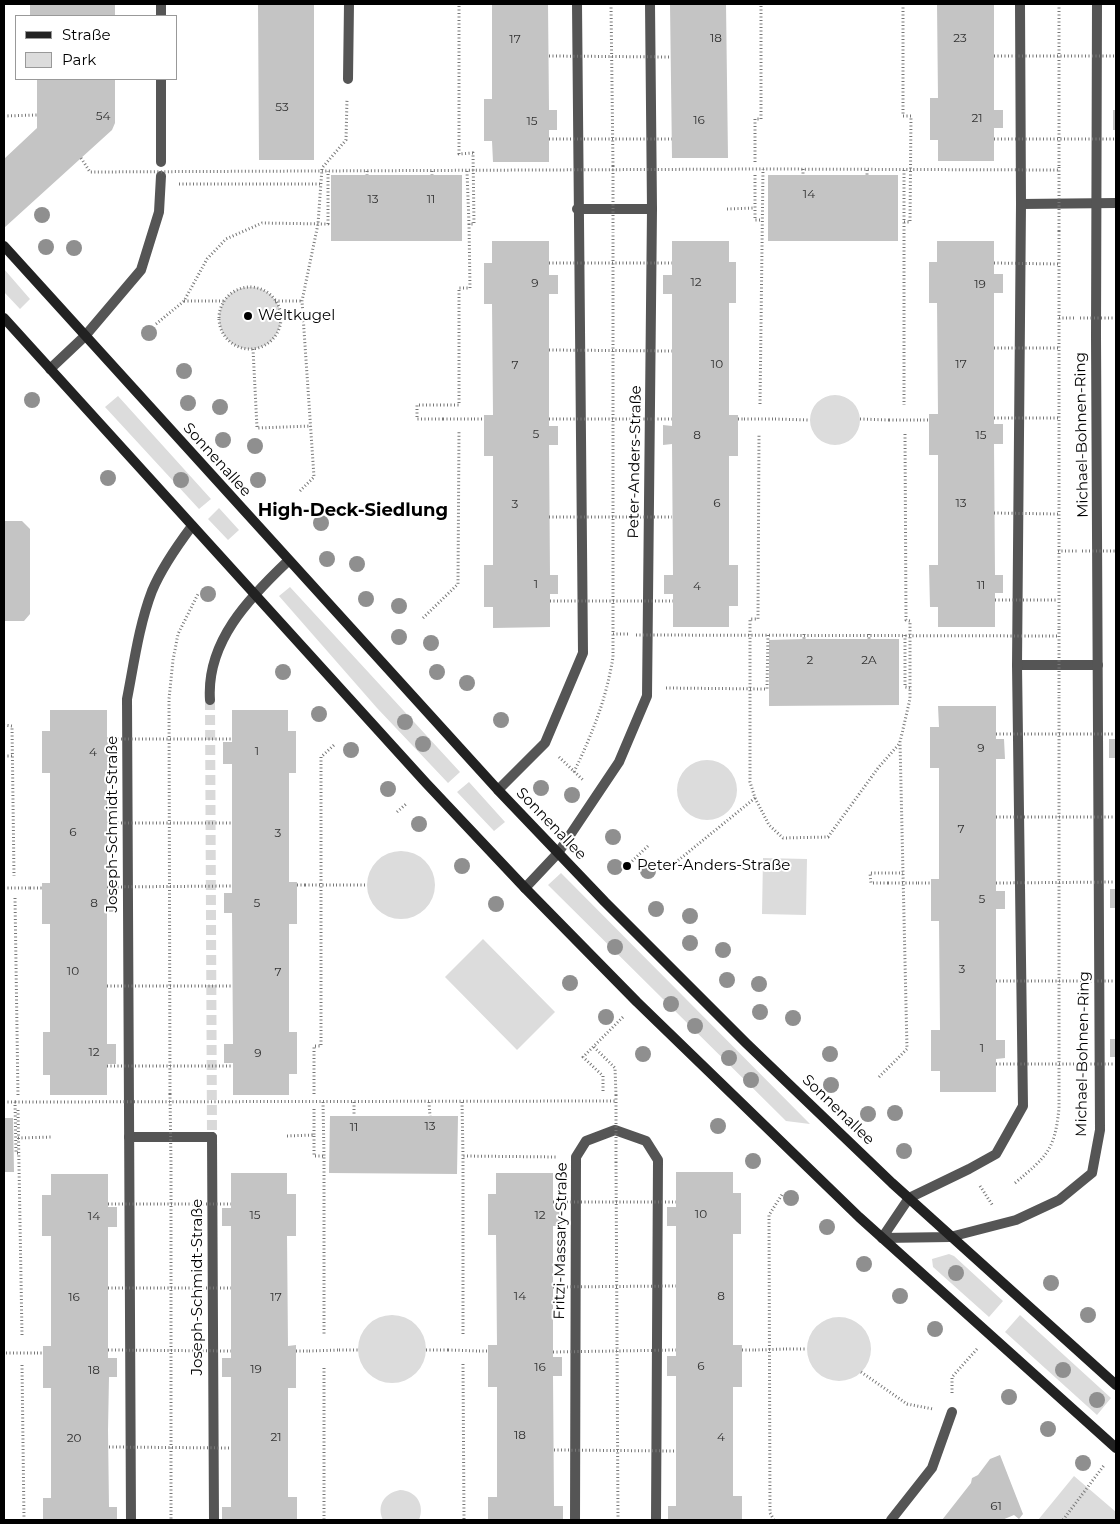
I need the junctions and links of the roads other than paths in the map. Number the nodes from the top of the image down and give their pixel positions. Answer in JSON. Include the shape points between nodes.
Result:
{"nodes":[{"id":1,"x":349,"y":4,"type":"edge"},
{"id":2,"x":577,"y":4,"type":"edge"},
{"id":3,"x":650,"y":4,"type":"edge"},
{"id":4,"x":1020,"y":4,"type":"edge"},
{"id":5,"x":1097,"y":4,"type":"edge"},
{"id":6,"x":348,"y":79,"type":"road end"},
{"id":7,"x":161,"y":80,"type":"edge"},
{"id":8,"x":161,"y":162,"type":"dead end"},
{"id":9,"x":161,"y":180,"type":"road end"},
{"id":10,"x":1116,"y":203,"type":"edge"},
{"id":11,"x":1021,"y":204,"type":"junction"},
{"id":12,"x":1096,"y":204,"type":"junction"},
{"id":13,"x":577,"y":209,"type":"junction"},
{"id":14,"x":652,"y":209,"type":"junction"},
{"id":15,"x":4,"y":246,"type":"edge"},
{"id":16,"x":4,"y":318,"type":"edge"},
{"id":17,"x":85,"y":336,"type":"junction"},
{"id":18,"x":50,"y":369,"type":"junction"},
{"id":19,"x":192,"y":526,"type":"junction"},
{"id":20,"x":288,"y":561,"type":"junction"},
{"id":21,"x":254,"y":594,"type":"junction"},
{"id":22,"x":1017,"y":665,"type":"junction"},
{"id":23,"x":1098,"y":665,"type":"junction"},
{"id":24,"x":210,"y":700,"type":"tunnel mouth"},
{"id":25,"x":498,"y":790,"type":"junction"},
{"id":26,"x":558,"y":853,"type":"junction"},
{"id":27,"x":525,"y":888,"type":"junction"},
{"id":28,"x":129,"y":1137,"type":"junction"},
{"id":29,"x":909,"y":1198,"type":"junction"},
{"id":30,"x":950,"y":1237,"type":"junction"},
{"id":31,"x":882,"y":1238,"type":"junction"},
{"id":32,"x":1116,"y":1385,"type":"edge"},
{"id":33,"x":952,"y":1412,"type":"road end"},
{"id":34,"x":1114,"y":1452,"type":"edge"},
{"id":35,"x":131,"y":1520,"type":"edge"},
{"id":36,"x":214,"y":1520,"type":"edge"},
{"id":37,"x":575,"y":1520,"type":"edge"},
{"id":38,"x":656,"y":1520,"type":"edge"},
{"id":39,"x":891,"y":1520,"type":"edge"}],
"edges":[{"from":1,"to":6,"type":"street"},
{"from":2,"to":13,"type":"street"},
{"from":3,"to":14,"type":"street","name":"Peter-Anders-Straße"},
{"from":4,"to":11,"type":"street"},
{"from":5,"to":12,"type":"street","name":"Michael-Bohnen-Ring"},
{"from":7,"to":8,"type":"street"},
{"from":9,"to":17,"type":"street","via":[[159,212],[141,270]]},
{"from":10,"to":12,"type":"street"},
{"from":11,"to":12,"type":"street"},
{"from":11,"to":22,"type":"street"},
{"from":12,"to":23,"type":"street","name":"Michael-Bohnen-Ring"},
{"from":13,"to":14,"type":"street"},
{"from":13,"to":25,"type":"street","via":[[582,653],[545,743]]},
{"from":14,"to":26,"type":"street","name":"Peter-Anders-Straße","via":[[647,696],[620,762]]},
{"from":15,"to":17,"type":"main road","name":"Sonnenallee"},
{"from":16,"to":18,"type":"main road"},
{"from":17,"to":18,"type":"street"},
{"from":17,"to":20,"type":"main road","name":"Sonnenallee"},
{"from":18,"to":19,"type":"main road"},
{"from":19,"to":21,"type":"main road"},
{"from":19,"to":28,"type":"street","name":"Joseph-Schmidt-Straße","via":[[167,561],[152,592],[127,699]]},
{"from":20,"to":21,"type":"street"},
{"from":20,"to":25,"type":"main road","name":"Sonnenallee"},
{"from":21,"to":24,"type":"street","via":[[226,633],[215,658]]},
{"from":21,"to":27,"type":"main road"},
{"from":22,"to":23,"type":"street"},
{"from":22,"to":29,"type":"street","via":[[1022,1106],[996,1154]]},
{"from":23,"to":30,"type":"street","name":"Michael-Bohnen-Ring","via":[[1100,1130],[1092,1173],[1059,1200],[1016,1220]]},
{"from":25,"to":26,"type":"main road","name":"Sonnenallee"},
{"from":26,"to":27,"type":"street","name":"Peter-Anders-Straße"},
{"from":26,"to":29,"type":"main road","name":"Sonnenallee","via":[[746,1043]]},
{"from":27,"to":31,"type":"main road","via":[[700,1064]]},
{"from":28,"to":35,"type":"street","name":"Joseph-Schmidt-Straße"},
{"from":28,"to":36,"type":"street","name":"Joseph-Schmidt-Straße","via":[[212,1137]]},
{"from":29,"to":30,"type":"main road","name":"Sonnenallee"},
{"from":29,"to":31,"type":"street"},
{"from":30,"to":31,"type":"street","name":"Michael-Bohnen-Ring"},
{"from":30,"to":32,"type":"main road","name":"Sonnenallee"},
{"from":31,"to":34,"type":"main road"},
{"from":33,"to":39,"type":"street","via":[[932,1468]]},
{"from":37,"to":38,"type":"street","name":"Fritzi-Massary-Straße","via":[[576,1157],[586,1141],[615,1130],[646,1141],[658,1160]]}]}
